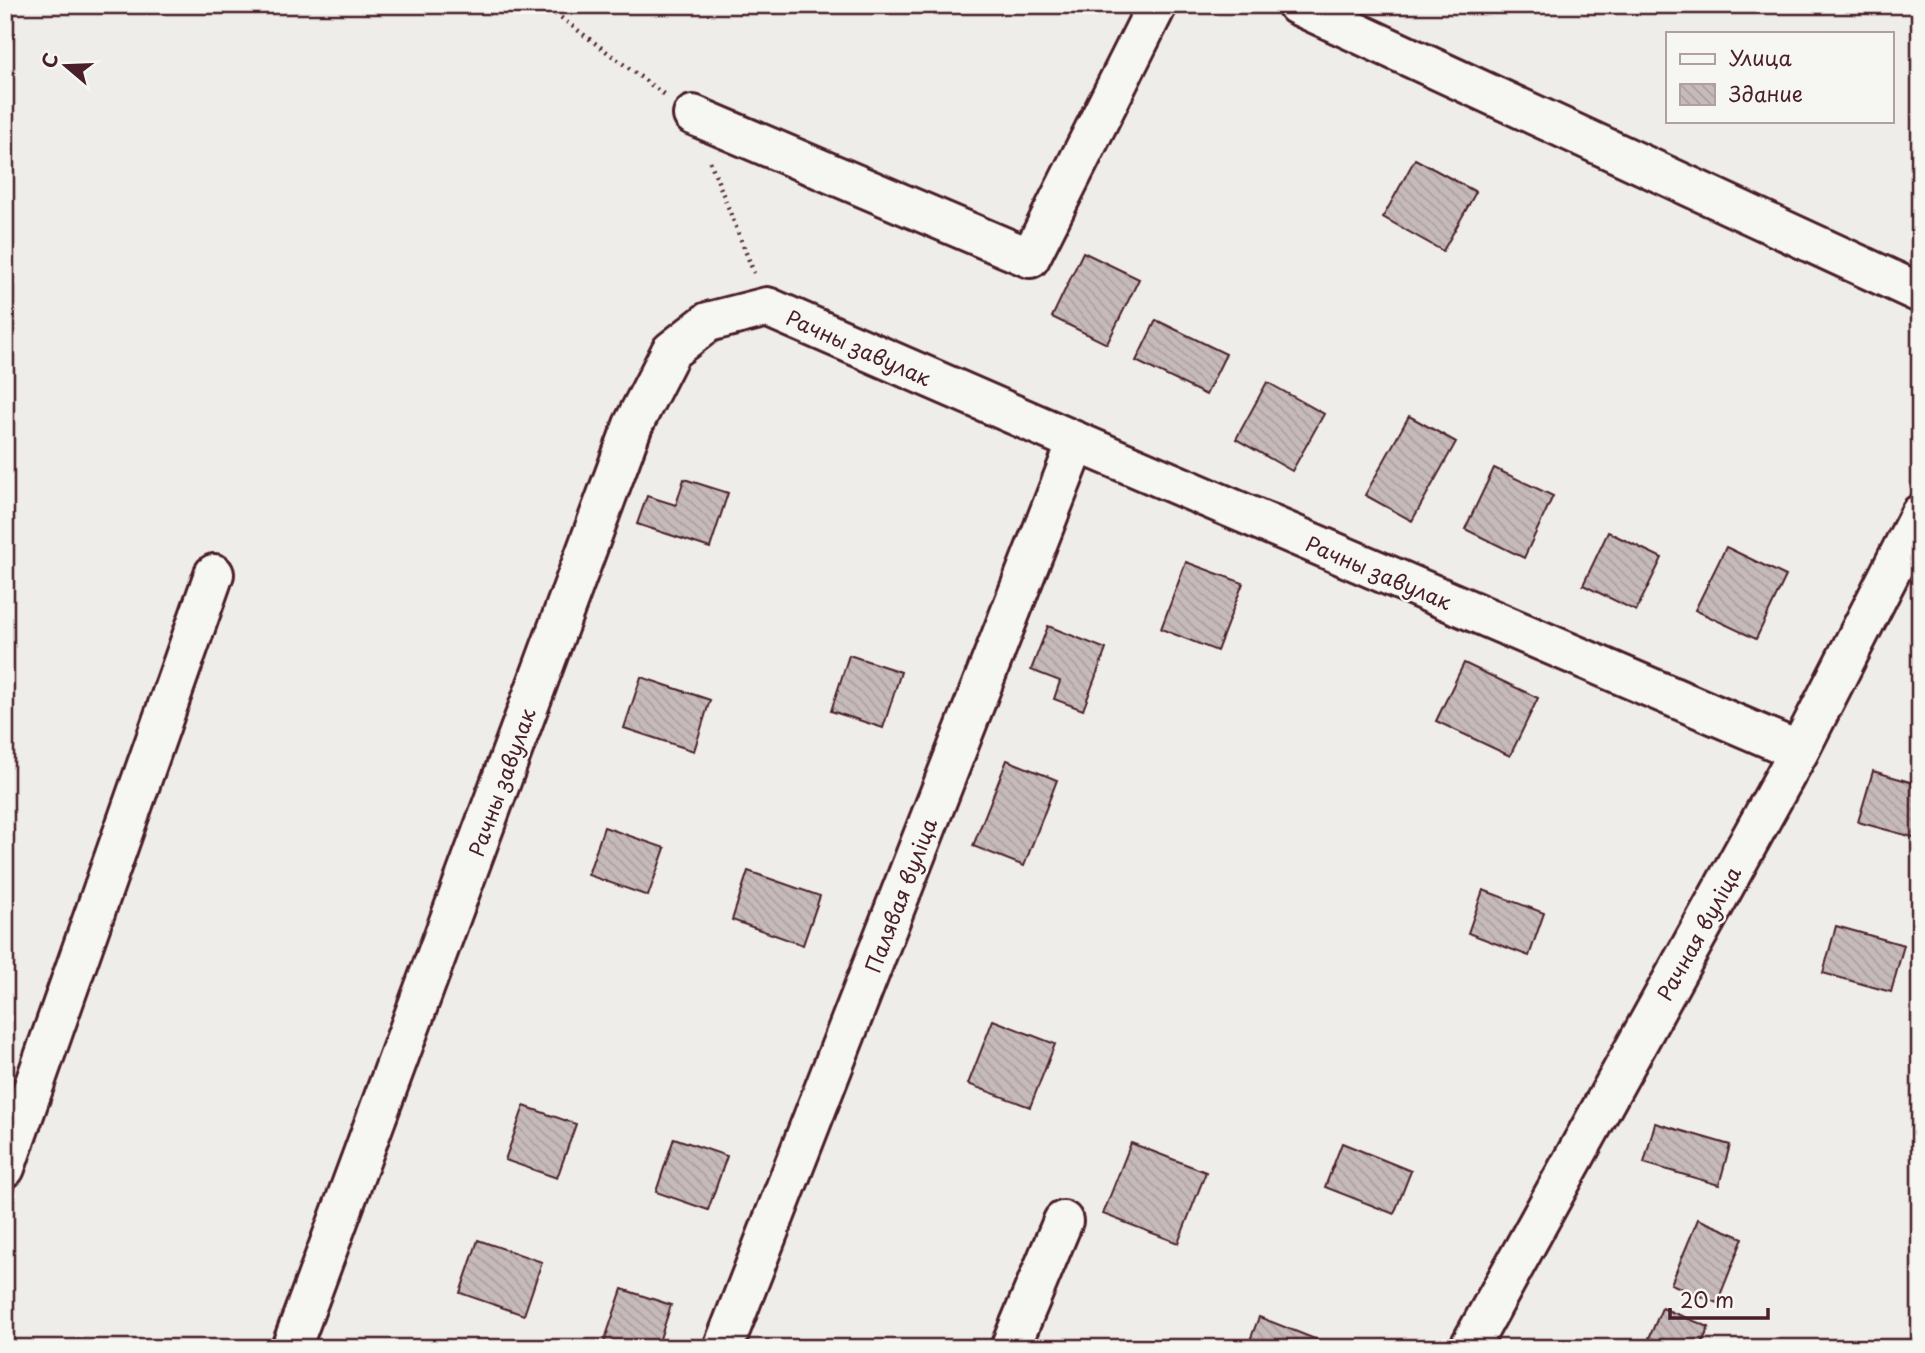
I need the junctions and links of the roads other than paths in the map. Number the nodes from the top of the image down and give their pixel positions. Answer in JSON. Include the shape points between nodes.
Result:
{"nodes":[{"id":1,"x":1157,"y":5,"type":"edge"},
{"id":2,"x":1297,"y":5,"type":"edge"},
{"id":3,"x":693,"y":116,"type":"dead end"},
{"id":4,"x":1920,"y":293,"type":"edge"},
{"id":5,"x":1077,"y":442,"type":"junction"},
{"id":6,"x":1920,"y":514,"type":"edge"},
{"id":7,"x":214,"y":574,"type":"dead end"},
{"id":8,"x":1799,"y":751,"type":"junction"},
{"id":9,"x":5,"y":1168,"type":"edge"},
{"id":10,"x":1063,"y":1221,"type":"dead end"},
{"id":11,"x":291,"y":1348,"type":"edge"},
{"id":12,"x":723,"y":1348,"type":"edge"},
{"id":13,"x":1010,"y":1348,"type":"edge"},
{"id":14,"x":1469,"y":1348,"type":"edge"}],
"edges":[{"from":1,"to":3,"type":"street","via":[[1030,258]]},
{"from":2,"to":4,"type":"street"},
{"from":5,"to":8,"type":"street","name":"Рачны завулак"},
{"from":5,"to":11,"type":"street","name":"Рачны завулак","via":[[767,307],[708,322],[671,351],[634,425]]},
{"from":5,"to":12,"type":"street","name":"Палявая вуліца"},
{"from":6,"to":8,"type":"street","name":"Рачная вуліца"},
{"from":7,"to":9,"type":"street"},
{"from":8,"to":14,"type":"street","name":"Рачная вуліца"},
{"from":10,"to":13,"type":"street"}]}
